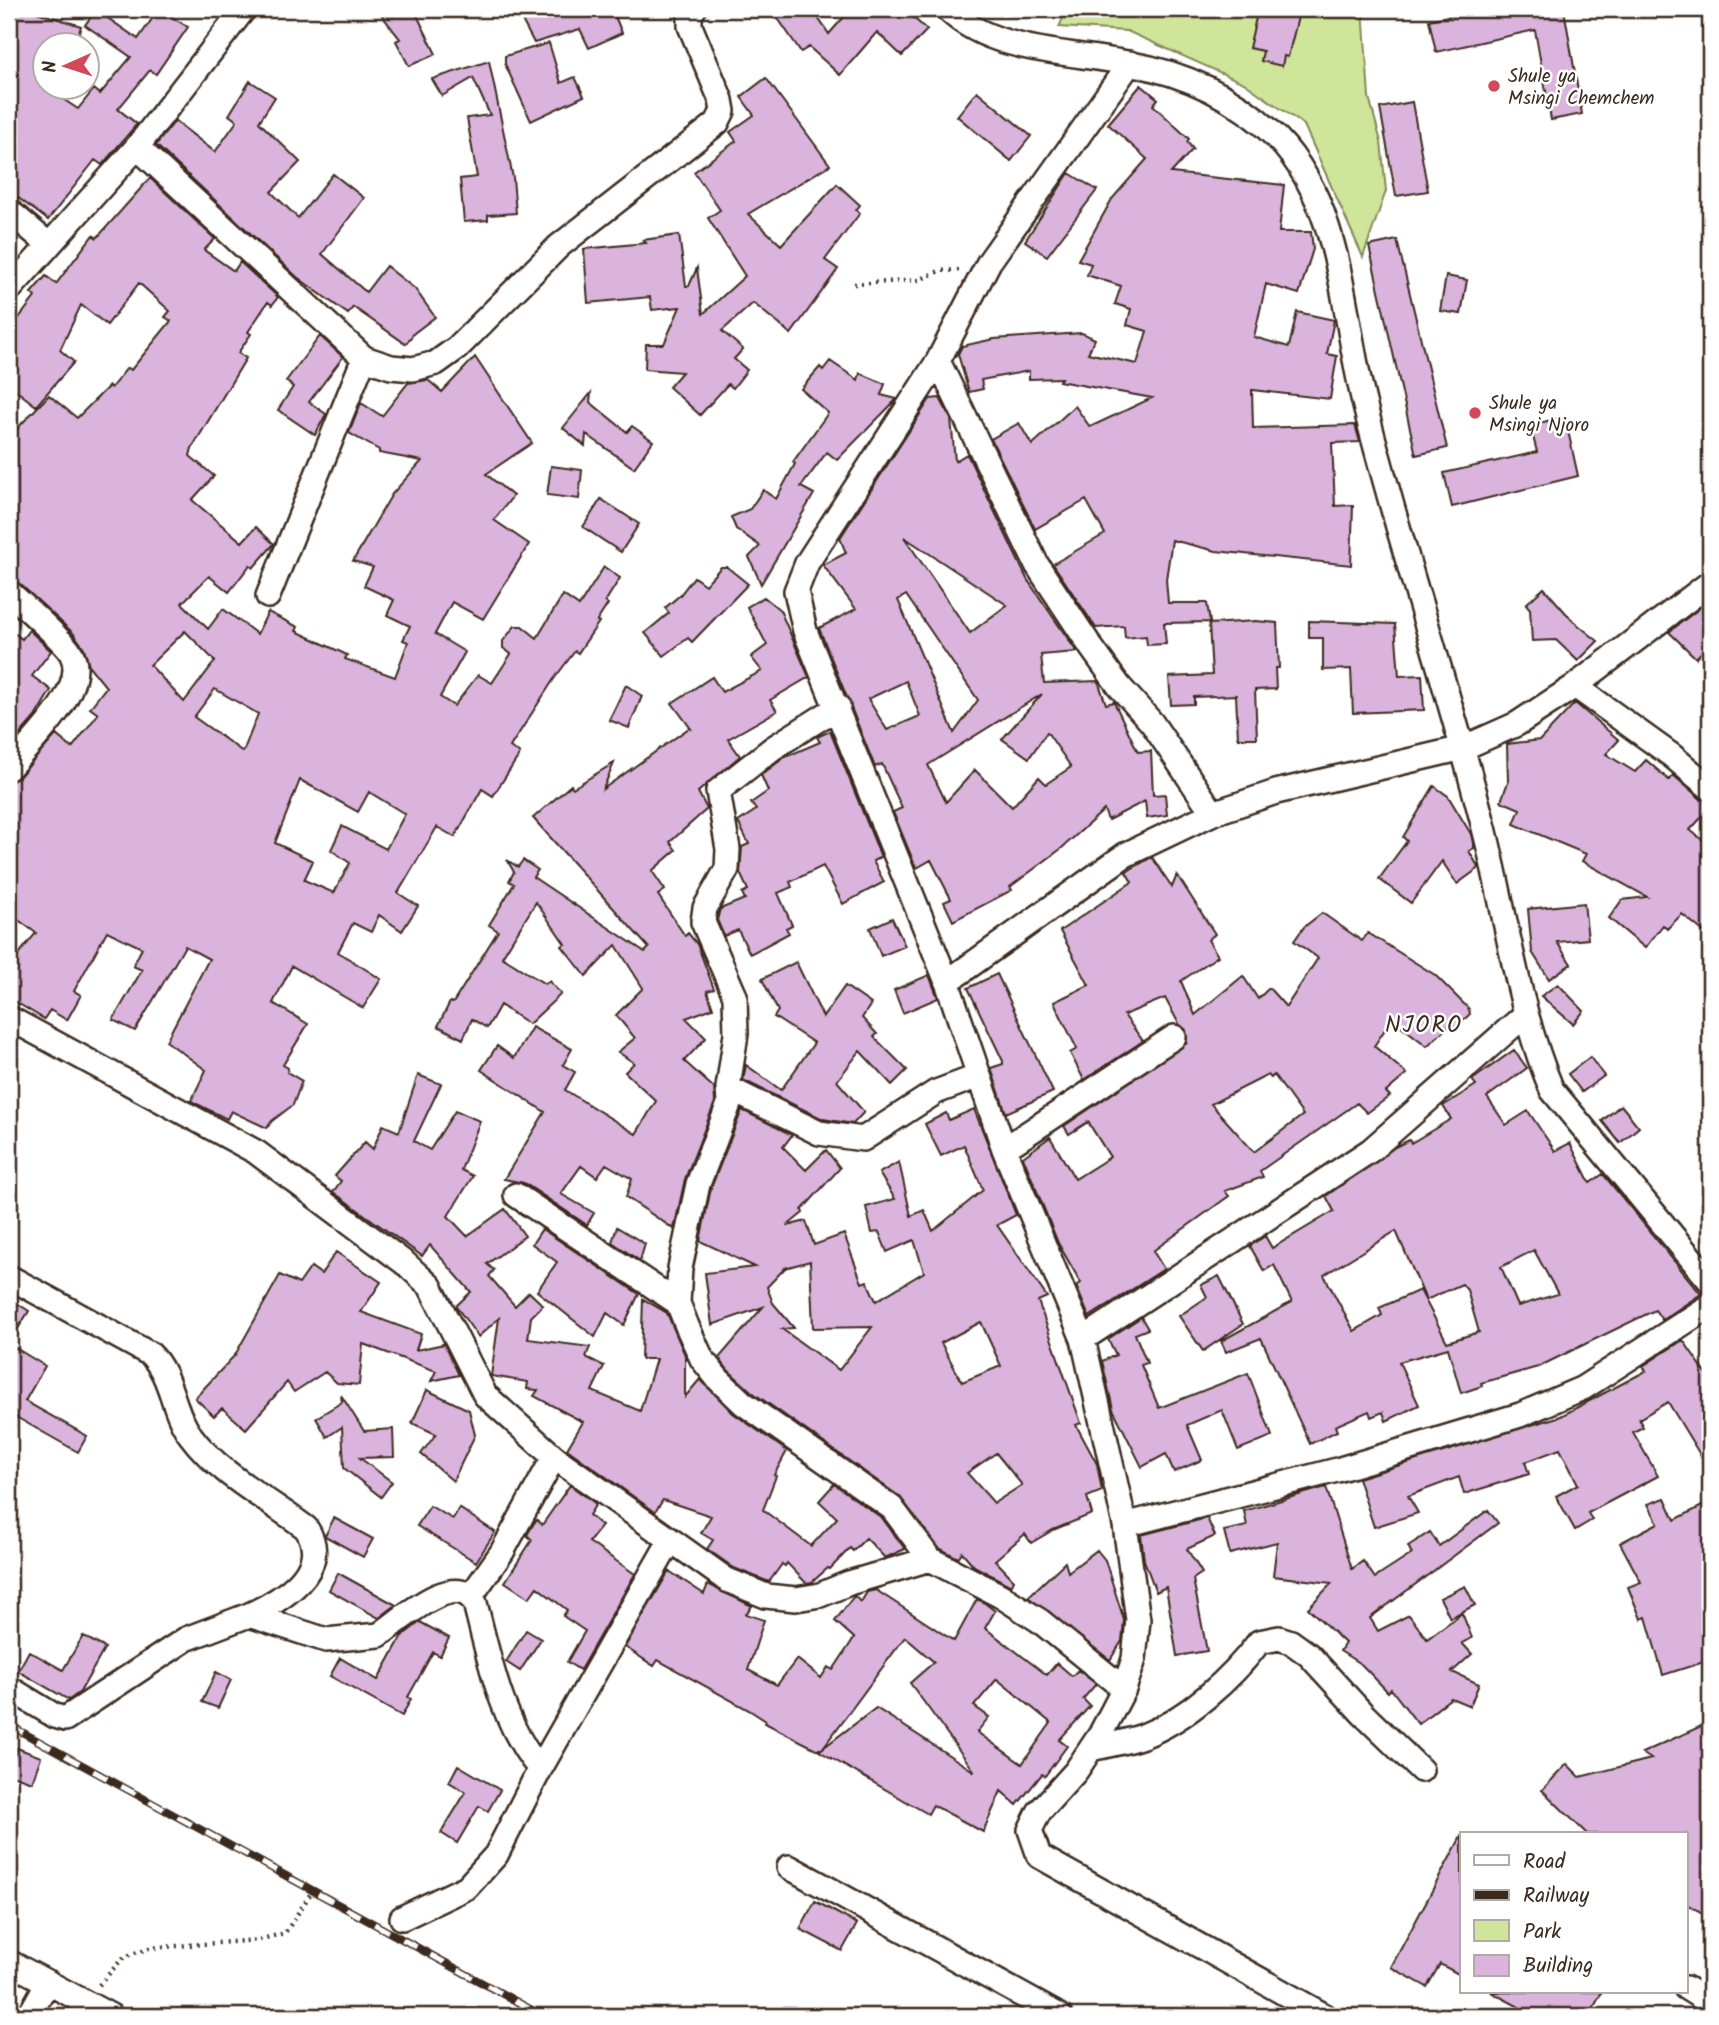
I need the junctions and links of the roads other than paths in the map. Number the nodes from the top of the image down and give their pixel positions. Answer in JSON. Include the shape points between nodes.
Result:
{"nodes":[{"id":1,"x":244,"y":9,"type":"edge"},
{"id":2,"x":694,"y":9,"type":"edge"},
{"id":3,"x":947,"y":9,"type":"edge"},
{"id":4,"x":1129,"y":63,"type":"junction"},
{"id":5,"x":137,"y":146,"type":"junction"},
{"id":6,"x":9,"y":211,"type":"edge"},
{"id":7,"x":48,"y":244,"type":"junction"},
{"id":8,"x":9,"y":290,"type":"edge"},
{"id":9,"x":364,"y":358,"type":"junction"},
{"id":10,"x":938,"y":360,"type":"junction"},
{"id":11,"x":1710,"y":583,"type":"edge"},
{"id":12,"x":11,"y":594,"type":"dead end"},
{"id":13,"x":268,"y":596,"type":"dead end"},
{"id":14,"x":1575,"y":686,"type":"junction"},
{"id":15,"x":838,"y":707,"type":"junction"},
{"id":16,"x":1463,"y":748,"type":"junction"},
{"id":17,"x":9,"y":768,"type":"edge"},
{"id":18,"x":1710,"y":788,"type":"edge"},
{"id":19,"x":1213,"y":813,"type":"junction"},
{"id":20,"x":947,"y":982,"type":"junction"},
{"id":21,"x":1526,"y":1014,"type":"junction"},
{"id":22,"x":9,"y":1018,"type":"edge"},
{"id":23,"x":1174,"y":1037,"type":"dead end"},
{"id":24,"x":979,"y":1076,"type":"junction"},
{"id":25,"x":728,"y":1088,"type":"junction"},
{"id":26,"x":1003,"y":1149,"type":"junction"},
{"id":27,"x":516,"y":1195,"type":"dead end"},
{"id":28,"x":9,"y":1277,"type":"edge"},
{"id":29,"x":1710,"y":1281,"type":"edge"},
{"id":30,"x":678,"y":1303,"type":"junction"},
{"id":31,"x":1710,"y":1307,"type":"edge"},
{"id":32,"x":1083,"y":1339,"type":"junction"},
{"id":33,"x":554,"y":1457,"type":"junction"},
{"id":34,"x":1125,"y":1525,"type":"junction"},
{"id":35,"x":670,"y":1541,"type":"junction"},
{"id":36,"x":930,"y":1559,"type":"junction"},
{"id":37,"x":471,"y":1596,"type":"junction"},
{"id":38,"x":248,"y":1615,"type":"junction"},
{"id":39,"x":9,"y":1688,"type":"edge"},
{"id":40,"x":1124,"y":1689,"type":"junction"},
{"id":41,"x":1091,"y":1749,"type":"junction"},
{"id":42,"x":540,"y":1769,"type":"junction"},
{"id":43,"x":1421,"y":1770,"type":"dead end"},
{"id":44,"x":789,"y":1867,"type":"dead end"},
{"id":45,"x":402,"y":1919,"type":"dead end"},
{"id":46,"x":9,"y":1962,"type":"edge"},
{"id":47,"x":48,"y":1982,"type":"junction"},
{"id":48,"x":1688,"y":1989,"type":"edge"},
{"id":49,"x":1710,"y":2003,"type":"edge"},
{"id":50,"x":29,"y":2016,"type":"edge"},
{"id":51,"x":111,"y":2016,"type":"edge"},
{"id":52,"x":1060,"y":2016,"type":"edge"},
{"id":53,"x":1325,"y":2016,"type":"edge"}],
"edges":[{"from":1,"to":5,"type":"street"},
{"from":2,"to":9,"type":"street","via":[[690,26],[721,100],[723,111],[717,124],[559,246],[457,348],[436,363],[413,369]]},
{"from":3,"to":4,"type":"street","via":[[980,34]]},
{"from":4,"to":10,"type":"street","via":[[989,262]]},
{"from":4,"to":16,"type":"street","via":[[1194,82],[1238,105],[1276,137],[1310,187],[1328,227],[1387,494]]},
{"from":5,"to":7,"type":"street"},
{"from":5,"to":9,"type":"street"},
{"from":6,"to":7,"type":"street"},
{"from":7,"to":8,"type":"street"},
{"from":9,"to":13,"type":"street"},
{"from":10,"to":15,"type":"street","via":[[800,575],[796,591],[805,631]]},
{"from":10,"to":19,"type":"street","via":[[1037,565]]},
{"from":11,"to":14,"type":"street"},
{"from":12,"to":17,"type":"street","via":[[73,655],[74,672],[71,691],[61,706]]},
{"from":14,"to":16,"type":"street","via":[[1517,724]]},
{"from":14,"to":18,"type":"street"},
{"from":15,"to":20,"type":"street"},
{"from":15,"to":25,"type":"street","via":[[773,748],[718,791],[727,869],[703,914],[735,996],[736,1034]]},
{"from":16,"to":19,"type":"street","via":[[1276,793]]},
{"from":16,"to":21,"type":"street","via":[[1500,887]]},
{"from":19,"to":20,"type":"street","via":[[1125,855]]},
{"from":20,"to":24,"type":"street"},
{"from":21,"to":29,"type":"street","via":[[1552,1090]]},
{"from":21,"to":32,"type":"street","via":[[1371,1150]]},
{"from":22,"to":33,"type":"street","via":[[256,1152],[406,1264],[430,1286],[485,1395]]},
{"from":23,"to":26,"type":"street"},
{"from":24,"to":25,"type":"street","via":[[936,1092],[863,1139],[819,1133]]},
{"from":24,"to":26,"type":"street"},
{"from":25,"to":30,"type":"street","via":[[729,1104],[688,1219]]},
{"from":26,"to":32,"type":"street"},
{"from":27,"to":30,"type":"street"},
{"from":28,"to":38,"type":"street","via":[[150,1353],[159,1363],[192,1437],[227,1471],[306,1528],[311,1555],[301,1582],[276,1603]]},
{"from":30,"to":36,"type":"street","via":[[702,1359],[718,1379],[743,1403],[892,1508]]},
{"from":31,"to":34,"type":"street","via":[[1583,1388],[1520,1415],[1337,1470]]},
{"from":32,"to":34,"type":"street"},
{"from":33,"to":35,"type":"street"},
{"from":33,"to":37,"type":"street","via":[[502,1552]]},
{"from":34,"to":40,"type":"street","via":[[1138,1620],[1134,1659]]},
{"from":35,"to":36,"type":"street","via":[[742,1589],[796,1599]]},
{"from":35,"to":42,"type":"street"},
{"from":36,"to":40,"type":"street","via":[[1040,1621]]},
{"from":37,"to":38,"type":"street","via":[[457,1591],[437,1596],[370,1637],[326,1640]]},
{"from":37,"to":42,"type":"street","via":[[516,1735]]},
{"from":38,"to":39,"type":"street","via":[[186,1639],[65,1719]]},
{"from":40,"to":41,"type":"street"},
{"from":41,"to":43,"type":"street","via":[[1167,1725],[1241,1667],[1259,1642],[1279,1638],[1309,1655]]},
{"from":41,"to":53,"type":"street","via":[[1039,1812],[1030,1830],[1039,1856]]},
{"from":42,"to":45,"type":"street","via":[[486,1868],[467,1886]]},
{"from":44,"to":52,"type":"street"},
{"from":46,"to":47,"type":"street"},
{"from":47,"to":50,"type":"street"},
{"from":47,"to":51,"type":"street"},
{"from":48,"to":49,"type":"street"}]}
